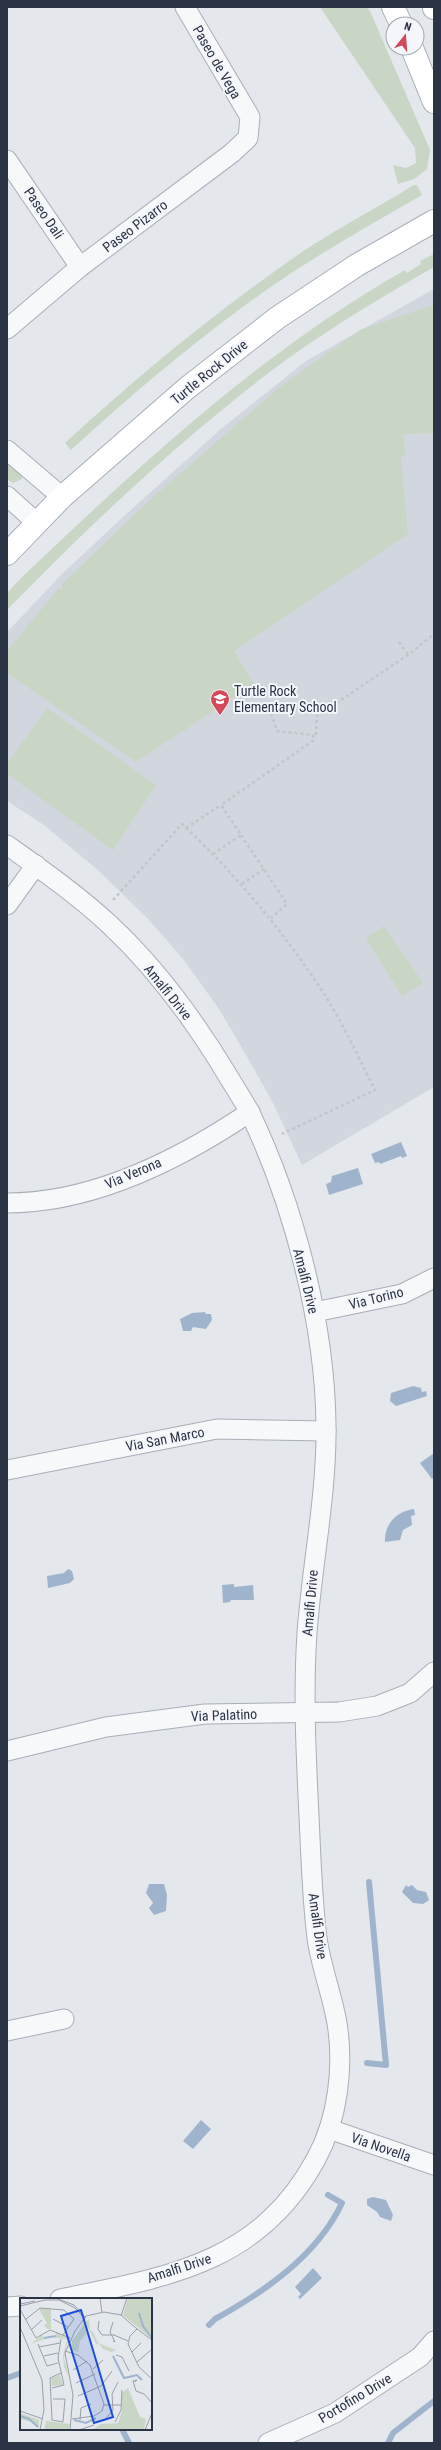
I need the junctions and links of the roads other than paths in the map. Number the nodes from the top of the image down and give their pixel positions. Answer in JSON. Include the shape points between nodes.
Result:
{"nodes":[{"id":1,"x":185,"y":7,"type":"edge"},
{"id":2,"x":415,"y":56,"type":"edge"},
{"id":3,"x":434,"y":102,"type":"edge"},
{"id":4,"x":250,"y":117,"type":"joint"},
{"id":5,"x":7,"y":160,"type":"edge"},
{"id":6,"x":434,"y":221,"type":"edge"},
{"id":7,"x":80,"y":267,"type":"junction"},
{"id":8,"x":7,"y":329,"type":"edge"},
{"id":9,"x":7,"y":450,"type":"edge"},
{"id":10,"x":7,"y":496,"type":"edge"},
{"id":11,"x":62,"y":497,"type":"junction"},
{"id":12,"x":37,"y":523,"type":"junction"},
{"id":13,"x":7,"y":554,"type":"edge"},
{"id":14,"x":7,"y":845,"type":"edge"},
{"id":15,"x":36,"y":865,"type":"junction"},
{"id":16,"x":7,"y":905,"type":"edge"},
{"id":17,"x":250,"y":1112,"type":"junction"},
{"id":18,"x":7,"y":1203,"type":"edge"},
{"id":19,"x":434,"y":1278,"type":"edge"},
{"id":20,"x":315,"y":1312,"type":"junction"},
{"id":21,"x":326,"y":1431,"type":"junction"},
{"id":22,"x":7,"y":1470,"type":"edge"},
{"id":23,"x":434,"y":1672,"type":"edge"},
{"id":24,"x":304,"y":1713,"type":"junction"},
{"id":25,"x":7,"y":1751,"type":"edge"},
{"id":26,"x":64,"y":2020,"type":"dead end"},
{"id":27,"x":7,"y":2031,"type":"edge"},
{"id":28,"x":329,"y":2129,"type":"junction"},
{"id":29,"x":434,"y":2165,"type":"edge"},
{"id":30,"x":64,"y":2298,"type":"edge"},
{"id":31,"x":20,"y":2306,"type":"edge"},
{"id":32,"x":7,"y":2307,"type":"edge"},
{"id":33,"x":434,"y":2341,"type":"edge"},
{"id":34,"x":268,"y":2443,"type":"edge"}],
"edges":[{"from":1,"to":4,"type":"street","name":"Paseo de Vega"},
{"from":2,"to":3,"type":"street"},
{"from":4,"to":7,"type":"street","name":"Paseo Pizarro","via":[[248,138],[232,153]]},
{"from":5,"to":7,"type":"street","name":"Paseo Dali"},
{"from":6,"to":11,"type":"street","name":"Turtle Rock Drive","via":[[277,318],[187,388]]},
{"from":7,"to":8,"type":"street","name":"Paseo Pizarro"},
{"from":9,"to":11,"type":"street"},
{"from":10,"to":12,"type":"street"},
{"from":11,"to":12,"type":"street","name":"Turtle Rock Drive"},
{"from":12,"to":13,"type":"street","name":"Turtle Rock Drive"},
{"from":14,"to":15,"type":"street","name":"Amalfi Drive"},
{"from":15,"to":16,"type":"street"},
{"from":15,"to":17,"type":"street","name":"Amalfi Drive","via":[[110,924],[174,995]]},
{"from":17,"to":18,"type":"street","name":"Via Verona","via":[[215,1135],[133,1175],[74,1196]]},
{"from":17,"to":20,"type":"street","name":"Amalfi Drive","via":[[288,1208]]},
{"from":19,"to":20,"type":"street","name":"Via Torino","via":[[402,1294]]},
{"from":20,"to":21,"type":"street","name":"Amalfi Drive"},
{"from":21,"to":22,"type":"street","name":"Via San Marco","via":[[217,1429]]},
{"from":21,"to":24,"type":"street","name":"Amalfi Drive","via":[[307,1634]]},
{"from":23,"to":24,"type":"street","name":"Via Palatino","via":[[410,1693],[377,1706],[339,1712]]},
{"from":24,"to":25,"type":"street","name":"Via Palatino","via":[[189,1716],[106,1727]]},
{"from":24,"to":28,"type":"street","name":"Amalfi Drive","via":[[312,1880],[318,1942],[336,2021],[339,2048],[335,2099]]},
{"from":26,"to":27,"type":"street"},
{"from":28,"to":29,"type":"street","name":"Via Novella"},
{"from":28,"to":30,"type":"street","name":"Amalfi Drive","via":[[318,2156],[279,2213],[246,2241],[205,2262],[158,2277]]},
{"from":31,"to":32,"type":"street"},
{"from":33,"to":34,"type":"street","name":"Portofino Drive","via":[[420,2357],[335,2413]]}]}
